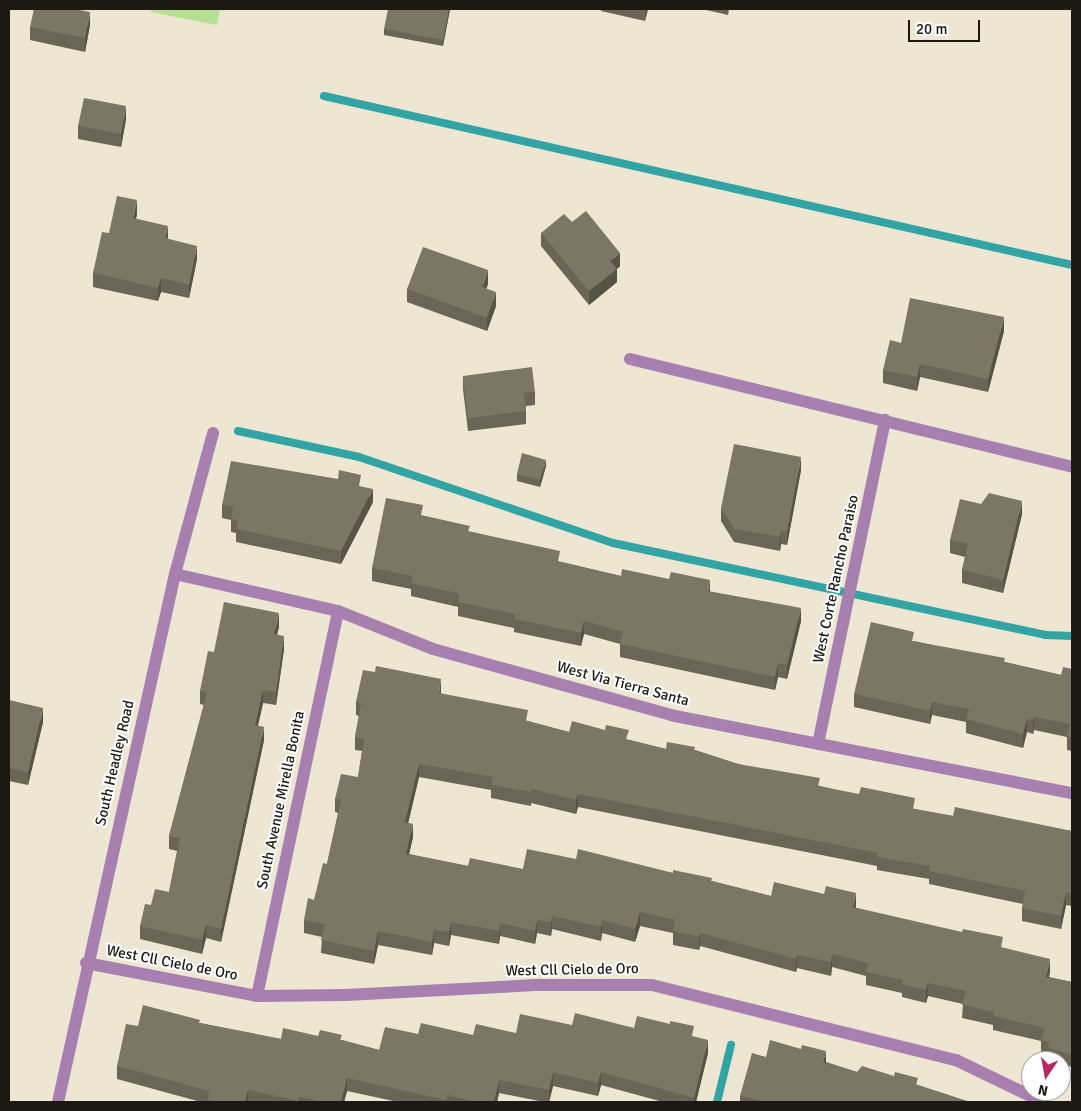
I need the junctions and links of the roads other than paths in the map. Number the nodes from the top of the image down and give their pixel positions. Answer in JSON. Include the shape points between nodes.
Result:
{"nodes":[{"id":1,"x":630,"y":359,"type":"dead end"},
{"id":2,"x":885,"y":420,"type":"junction"},
{"id":3,"x":214,"y":433,"type":"dead end"},
{"id":4,"x":1072,"y":467,"type":"edge"},
{"id":5,"x":175,"y":574,"type":"junction"},
{"id":6,"x":338,"y":611,"type":"junction"},
{"id":7,"x":818,"y":744,"type":"junction"},
{"id":8,"x":1072,"y":793,"type":"edge"},
{"id":9,"x":86,"y":963,"type":"junction"},
{"id":10,"x":256,"y":996,"type":"junction"},
{"id":11,"x":58,"y":1102,"type":"edge"},
{"id":12,"x":1043,"y":1102,"type":"edge"}],
"edges":[{"from":1,"to":2,"type":"street"},
{"from":2,"to":4,"type":"street"},
{"from":2,"to":7,"type":"street","name":"West Corte Rancho Paraiso"},
{"from":3,"to":5,"type":"street","name":"South Headley Road"},
{"from":5,"to":6,"type":"street","name":"West Via Tierra Santa"},
{"from":5,"to":9,"type":"street","name":"South Headley Road"},
{"from":6,"to":7,"type":"street","name":"West Via Tierra Santa","via":[[433,649],[675,716]]},
{"from":6,"to":10,"type":"street","name":"South Avenue Mirella Bonita"},
{"from":7,"to":8,"type":"street","name":"West Via Tierra Santa"},
{"from":9,"to":10,"type":"street","name":"West Cll Cielo de Oro"},
{"from":9,"to":11,"type":"street","name":"South Headley Road"},
{"from":10,"to":12,"type":"street","name":"West Cll Cielo de Oro","via":[[540,985],[652,986],[956,1060]]}]}
